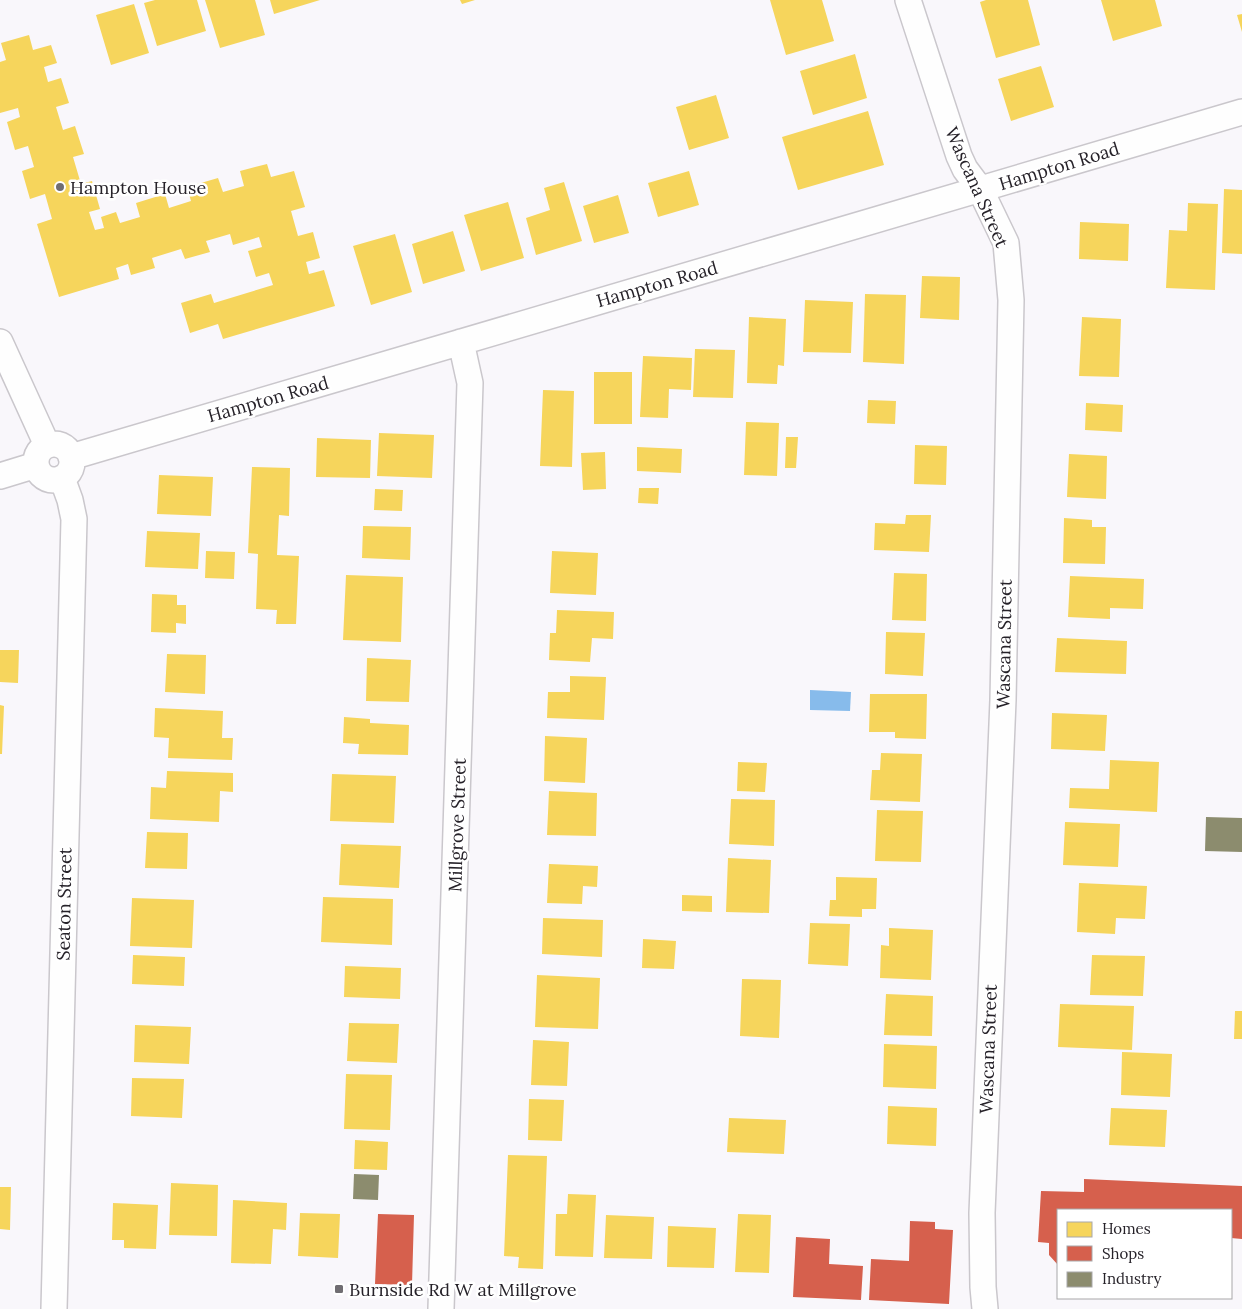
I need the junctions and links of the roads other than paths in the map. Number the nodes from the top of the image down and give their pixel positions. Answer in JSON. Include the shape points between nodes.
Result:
{"nodes":[{"id":1,"x":908,"y":0,"type":"edge"},
{"id":2,"x":1242,"y":112,"type":"edge"},
{"id":3,"x":980,"y":190,"type":"junction"},
{"id":4,"x":0,"y":342,"type":"edge"},
{"id":5,"x":460,"y":342,"type":"junction"},
{"id":6,"x":41,"y":455,"type":"junction"},
{"id":7,"x":0,"y":476,"type":"edge"},
{"id":8,"x":68,"y":478,"type":"junction"},
{"id":9,"x":54,"y":1309,"type":"edge"},
{"id":10,"x":441,"y":1309,"type":"edge"},
{"id":11,"x":985,"y":1309,"type":"edge"}],
"edges":[{"from":1,"to":3,"type":"street","name":"Wascana Street","via":[[959,156]]},
{"from":2,"to":3,"type":"street","name":"Hampton Road"},
{"from":3,"to":5,"type":"street","name":"Hampton Road"},
{"from":3,"to":11,"type":"street","name":"Wascana Street","via":[[1006,243],[1011,300],[1003,700],[982,1213]]},
{"from":4,"to":6,"type":"street"},
{"from":5,"to":8,"type":"street","name":"Hampton Road"},
{"from":5,"to":10,"type":"street","name":"Millgrove Street","via":[[470,383]]},
{"from":6,"to":7,"type":"street"},
{"from":6,"to":8,"type":"street","via":[[58,444],[64,446]]},
{"from":8,"to":9,"type":"street","name":"Seaton Street","via":[[74,519]]}]}
